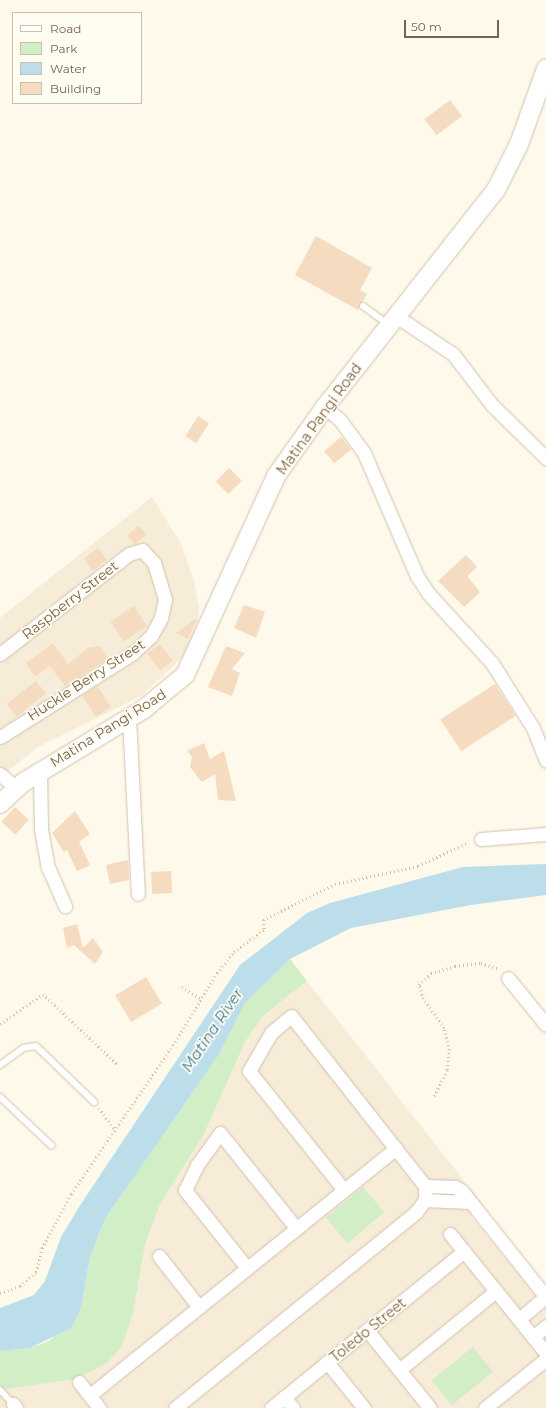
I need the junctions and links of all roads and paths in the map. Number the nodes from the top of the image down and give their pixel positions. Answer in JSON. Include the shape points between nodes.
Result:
{"nodes":[{"id":1,"x":546,"y":69,"type":"edge"},
{"id":2,"x":363,"y":306,"type":"dead end"},
{"id":3,"x":392,"y":320,"type":"junction"},
{"id":4,"x":325,"y":407,"type":"junction"},
{"id":5,"x":546,"y":458,"type":"edge"},
{"id":6,"x":142,"y":550,"type":"joint"},
{"id":7,"x":0,"y":654,"type":"edge"},
{"id":8,"x":129,"y":718,"type":"junction"},
{"id":9,"x":0,"y":737,"type":"edge"},
{"id":10,"x":546,"y":760,"type":"edge"},
{"id":11,"x":40,"y":770,"type":"junction"},
{"id":12,"x":0,"y":774,"type":"edge"},
{"id":13,"x":6,"y":794,"type":"edge"},
{"id":14,"x":546,"y":834,"type":"edge"},
{"id":15,"x":482,"y":839,"type":"joint"},
{"id":16,"x":138,"y":894,"type":"dead end"},
{"id":17,"x":65,"y":906,"type":"dead end"},
{"id":18,"x":508,"y":978,"type":"joint"},
{"id":19,"x":182,"y":987,"type":"dead end"},
{"id":20,"x":201,"y":999,"type":"junction"},
{"id":21,"x":0,"y":1024,"type":"edge"},
{"id":22,"x":546,"y":1025,"type":"edge"},
{"id":23,"x":0,"y":1064,"type":"edge"},
{"id":24,"x":117,"y":1064,"type":"dead end"},
{"id":25,"x":434,"y":1096,"type":"dead end"},
{"id":26,"x":0,"y":1097,"type":"edge"},
{"id":27,"x":94,"y":1102,"type":"joint"},
{"id":28,"x":114,"y":1129,"type":"junction"},
{"id":29,"x":52,"y":1146,"type":"dead end"},
{"id":30,"x":396,"y":1148,"type":"junction"},
{"id":31,"x":425,"y":1186,"type":"junction"},
{"id":32,"x":344,"y":1190,"type":"junction"},
{"id":33,"x":425,"y":1200,"type":"junction"},
{"id":34,"x":469,"y":1202,"type":"junction"},
{"id":35,"x":296,"y":1228,"type":"junction"},
{"id":36,"x":450,"y":1234,"type":"dead end"},
{"id":37,"x":464,"y":1251,"type":"junction"},
{"id":38,"x":159,"y":1256,"type":"dead end"},
{"id":39,"x":247,"y":1268,"type":"junction"},
{"id":40,"x":496,"y":1291,"type":"junction"},
{"id":41,"x":0,"y":1293,"type":"edge"},
{"id":42,"x":546,"y":1296,"type":"edge"},
{"id":43,"x":199,"y":1307,"type":"junction"},
{"id":44,"x":518,"y":1319,"type":"junction"},
{"id":45,"x":546,"y":1326,"type":"edge"},
{"id":46,"x":367,"y":1330,"type":"junction"},
{"id":47,"x":533,"y":1337,"type":"junction"},
{"id":48,"x":546,"y":1353,"type":"edge"},
{"id":49,"x":546,"y":1358,"type":"edge"},
{"id":50,"x":327,"y":1362,"type":"junction"},
{"id":51,"x":399,"y":1370,"type":"junction"},
{"id":52,"x":79,"y":1382,"type":"dead end"},
{"id":53,"x":0,"y":1390,"type":"edge"},
{"id":54,"x":90,"y":1395,"type":"junction"},
{"id":55,"x":284,"y":1397,"type":"junction"},
{"id":56,"x":15,"y":1406,"type":"edge"},
{"id":57,"x":99,"y":1408,"type":"edge"},
{"id":58,"x":175,"y":1408,"type":"edge"},
{"id":59,"x":271,"y":1408,"type":"edge"},
{"id":60,"x":293,"y":1408,"type":"edge"},
{"id":61,"x":364,"y":1408,"type":"edge"},
{"id":62,"x":430,"y":1408,"type":"edge"},
{"id":63,"x":485,"y":1408,"type":"edge"}],
"edges":[{"from":1,"to":3,"type":"street","name":"Matina Pangi Road","via":[[519,144],[496,190]]},
{"from":2,"to":3,"type":"lane"},
{"from":3,"to":4,"type":"street","name":"Matina Pangi Road"},
{"from":3,"to":5,"type":"street","via":[[453,354],[492,405]]},
{"from":4,"to":8,"type":"street","name":"Matina Pangi Road","via":[[276,476],[192,664],[168,692]]},
{"from":4,"to":10,"type":"street","via":[[340,420],[364,453],[417,576],[428,593],[492,663],[533,728]]},
{"from":6,"to":7,"type":"street","name":"Raspberry Street","via":[[129,554]]},
{"from":6,"to":9,"type":"street","name":"Huckle Berry Street","via":[[154,564],[165,599],[161,618],[151,636],[133,653]]},
{"from":8,"to":11,"type":"street","name":"Matina Pangi Road"},
{"from":8,"to":16,"type":"street"},
{"from":11,"to":13,"type":"street","name":"Matina Pangi Road"},
{"from":11,"to":17,"type":"street","via":[[41,829],[48,867]]},
{"from":12,"to":13,"type":"street"},
{"from":14,"to":15,"type":"street"},
{"from":15,"to":20,"type":"path","via":[[418,866],[335,884],[263,920],[264,930],[225,962]]},
{"from":18,"to":22,"type":"street"},
{"from":18,"to":25,"type":"path","via":[[499,969],[481,963],[440,970],[423,980],[420,992],[444,1028],[449,1050],[447,1070]]},
{"from":19,"to":20,"type":"path"},
{"from":20,"to":28,"type":"path"},
{"from":21,"to":24,"type":"path","via":[[43,994]]},
{"from":23,"to":27,"type":"lane","via":[[24,1048],[36,1046]]},
{"from":26,"to":29,"type":"lane"},
{"from":27,"to":28,"type":"path"},
{"from":28,"to":41,"type":"path","via":[[64,1207],[42,1248],[36,1272],[20,1286]]},
{"from":30,"to":31,"type":"street"},
{"from":30,"to":32,"type":"street"},
{"from":30,"to":32,"type":"street","via":[[291,1016],[282,1023],[267,1038],[249,1071]]},
{"from":31,"to":33,"type":"street"},
{"from":31,"to":34,"type":"street","via":[[455,1187]]},
{"from":32,"to":35,"type":"street"},
{"from":33,"to":34,"type":"street"},
{"from":33,"to":58,"type":"street","via":[[416,1212]]},
{"from":34,"to":42,"type":"street"},
{"from":35,"to":39,"type":"street"},
{"from":35,"to":39,"type":"street","via":[[220,1133],[197,1165],[185,1190]]},
{"from":36,"to":37,"type":"street"},
{"from":37,"to":40,"type":"street"},
{"from":37,"to":46,"type":"street","name":"Toledo Street"},
{"from":38,"to":43,"type":"street"},
{"from":39,"to":43,"type":"street"},
{"from":40,"to":44,"type":"street"},
{"from":40,"to":51,"type":"street"},
{"from":42,"to":44,"type":"street"},
{"from":43,"to":54,"type":"street"},
{"from":44,"to":47,"type":"street"},
{"from":45,"to":47,"type":"street"},
{"from":46,"to":50,"type":"street","name":"Toledo Street"},
{"from":46,"to":51,"type":"street"},
{"from":47,"to":48,"type":"street"},
{"from":49,"to":63,"type":"street"},
{"from":50,"to":55,"type":"street","name":"Toledo Street"},
{"from":50,"to":61,"type":"street"},
{"from":51,"to":62,"type":"street"},
{"from":52,"to":54,"type":"street"},
{"from":53,"to":56,"type":"lane"},
{"from":54,"to":57,"type":"street"},
{"from":55,"to":59,"type":"street","name":"Toledo Street"},
{"from":55,"to":60,"type":"street"}]}
